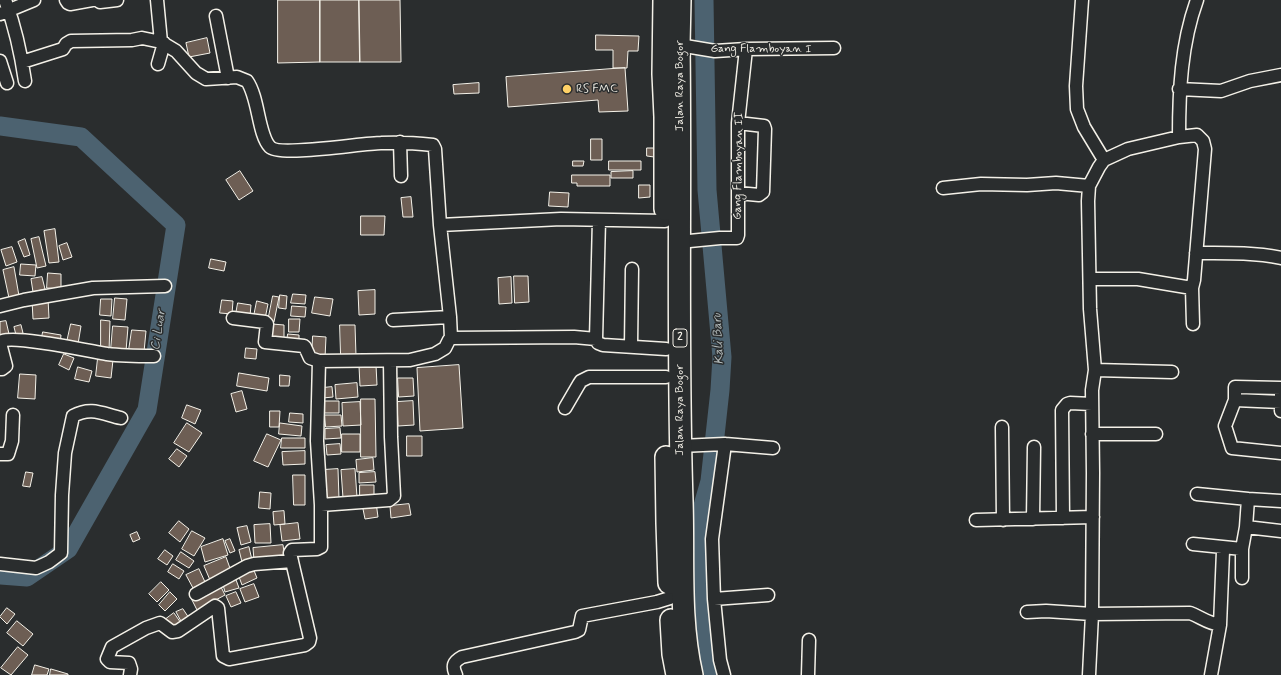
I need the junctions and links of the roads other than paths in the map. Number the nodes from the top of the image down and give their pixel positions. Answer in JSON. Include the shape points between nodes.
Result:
{"nodes":[{"id":1,"x":34,"y":0,"type":"edge"},
{"id":2,"x":66,"y":0,"type":"edge"},
{"id":3,"x":92,"y":0,"type":"edge"},
{"id":4,"x":97,"y":0,"type":"edge"},
{"id":5,"x":117,"y":0,"type":"edge"},
{"id":6,"x":157,"y":0,"type":"edge"},
{"id":7,"x":664,"y":0,"type":"edge"},
{"id":8,"x":680,"y":0,"type":"edge"},
{"id":9,"x":1082,"y":0,"type":"edge"},
{"id":10,"x":1197,"y":0,"type":"edge"},
{"id":11,"x":5,"y":8,"type":"edge"},
{"id":12,"x":216,"y":16,"type":"dead end"},
{"id":13,"x":163,"y":42,"type":"junction"},
{"id":14,"x":684,"y":46,"type":"junction"},
{"id":15,"x":834,"y":48,"type":"dead end"},
{"id":16,"x":746,"y":49,"type":"junction"},
{"id":17,"x":0,"y":61,"type":"edge"},
{"id":18,"x":22,"y":62,"type":"junction"},
{"id":19,"x":158,"y":64,"type":"dead end"},
{"id":20,"x":1281,"y":75,"type":"edge"},
{"id":21,"x":228,"y":78,"type":"junction"},
{"id":22,"x":25,"y":81,"type":"dead end"},
{"id":23,"x":7,"y":82,"type":"dead end"},
{"id":24,"x":1180,"y":89,"type":"junction"},
{"id":25,"x":738,"y":123,"type":"junction"},
{"id":26,"x":1179,"y":137,"type":"junction"},
{"id":27,"x":400,"y":142,"type":"junction"},
{"id":28,"x":1104,"y":160,"type":"junction"},
{"id":29,"x":401,"y":176,"type":"dead end"},
{"id":30,"x":1089,"y":186,"type":"junction"},
{"id":31,"x":943,"y":188,"type":"dead end"},
{"id":32,"x":738,"y":193,"type":"junction"},
{"id":33,"x":599,"y":220,"type":"junction"},
{"id":34,"x":665,"y":221,"type":"junction"},
{"id":35,"x":440,"y":225,"type":"junction"},
{"id":36,"x":686,"y":241,"type":"junction"},
{"id":37,"x":1196,"y":253,"type":"junction"},
{"id":38,"x":1281,"y":258,"type":"edge"},
{"id":39,"x":632,"y":269,"type":"dead end"},
{"id":40,"x":1090,"y":279,"type":"junction"},
{"id":41,"x":165,"y":286,"type":"dead end"},
{"id":42,"x":1192,"y":288,"type":"junction"},
{"id":43,"x":0,"y":306,"type":"edge"},
{"id":44,"x":450,"y":316,"type":"junction"},
{"id":45,"x":233,"y":318,"type":"dead end"},
{"id":46,"x":393,"y":320,"type":"dead end"},
{"id":47,"x":1193,"y":324,"type":"dead end"},
{"id":48,"x":451,"y":338,"type":"junction"},
{"id":49,"x":596,"y":339,"type":"junction"},
{"id":50,"x":0,"y":343,"type":"edge"},
{"id":51,"x":631,"y":346,"type":"junction"},
{"id":52,"x":666,"y":349,"type":"junction"},
{"id":53,"x":154,"y":356,"type":"dead end"},
{"id":54,"x":319,"y":361,"type":"junction"},
{"id":55,"x":390,"y":361,"type":"junction"},
{"id":56,"x":1,"y":369,"type":"edge"},
{"id":57,"x":1095,"y":370,"type":"junction"},
{"id":58,"x":1172,"y":372,"type":"dead end"},
{"id":59,"x":666,"y":377,"type":"junction"},
{"id":60,"x":1281,"y":402,"type":"edge"},
{"id":61,"x":1092,"y":404,"type":"junction"},
{"id":62,"x":565,"y":408,"type":"dead end"},
{"id":63,"x":1281,"y":411,"type":"edge"},
{"id":64,"x":13,"y":415,"type":"dead end"},
{"id":65,"x":121,"y":418,"type":"dead end"},
{"id":66,"x":1002,"y":427,"type":"dead end"},
{"id":67,"x":1092,"y":434,"type":"junction"},
{"id":68,"x":1156,"y":434,"type":"dead end"},
{"id":69,"x":722,"y":444,"type":"junction"},
{"id":70,"x":685,"y":446,"type":"junction"},
{"id":71,"x":773,"y":448,"type":"dead end"},
{"id":72,"x":1034,"y":448,"type":"dead end"},
{"id":73,"x":1281,"y":453,"type":"edge"},
{"id":74,"x":0,"y":454,"type":"edge"},
{"id":75,"x":1197,"y":494,"type":"dead end"},
{"id":76,"x":1248,"y":499,"type":"junction"},
{"id":77,"x":1281,"y":501,"type":"edge"},
{"id":78,"x":321,"y":505,"type":"junction"},
{"id":79,"x":1063,"y":518,"type":"junction"},
{"id":80,"x":1092,"y":518,"type":"junction"},
{"id":81,"x":1033,"y":519,"type":"junction"},
{"id":82,"x":976,"y":520,"type":"dead end"},
{"id":83,"x":1003,"y":520,"type":"junction"},
{"id":84,"x":1246,"y":527,"type":"junction"},
{"id":85,"x":1281,"y":531,"type":"edge"},
{"id":86,"x":1193,"y":544,"type":"dead end"},
{"id":87,"x":1242,"y":549,"type":"junction"},
{"id":88,"x":1223,"y":551,"type":"dead end"},
{"id":89,"x":292,"y":561,"type":"junction"},
{"id":90,"x":0,"y":564,"type":"edge"},
{"id":91,"x":1242,"y":578,"type":"dead end"},
{"id":92,"x":196,"y":594,"type":"dead end"},
{"id":93,"x":768,"y":595,"type":"dead end"},
{"id":94,"x":670,"y":598,"type":"junction"},
{"id":95,"x":714,"y":599,"type":"junction"},
{"id":96,"x":1027,"y":612,"type":"dead end"},
{"id":97,"x":1092,"y":614,"type":"junction"},
{"id":98,"x":1220,"y":624,"type":"junction"},
{"id":99,"x":809,"y":640,"type":"dead end"},
{"id":100,"x":130,"y":675,"type":"edge"},
{"id":101,"x":456,"y":675,"type":"edge"},
{"id":102,"x":677,"y":675,"type":"edge"},
{"id":103,"x":692,"y":675,"type":"edge"},
{"id":104,"x":724,"y":675,"type":"edge"},
{"id":105,"x":808,"y":675,"type":"edge"},
{"id":106,"x":1089,"y":675,"type":"edge"},
{"id":107,"x":1211,"y":675,"type":"edge"}],
"edges":[{"from":1,"to":11,"type":"street"},
{"from":2,"to":3,"type":"street","via":[[68,4]]},
{"from":4,"to":5,"type":"street"},
{"from":6,"to":13,"type":"street"},
{"from":7,"to":34,"type":"highway","name":"Jalan Raya Bogor","number":"2"},
{"from":8,"to":14,"type":"highway","name":"Jalan Raya Bogor","number":"2"},
{"from":9,"to":28,"type":"street","via":[[1077,109],[1084,127]]},
{"from":10,"to":24,"type":"street","via":[[1188,28]]},
{"from":11,"to":18,"type":"street"},
{"from":12,"to":21,"type":"street"},
{"from":13,"to":18,"type":"street","via":[[142,38],[71,42],[63,49]]},
{"from":13,"to":19,"type":"street"},
{"from":13,"to":21,"type":"street","via":[[206,79]]},
{"from":14,"to":16,"type":"street","name":"Gang Flamboyan I","via":[[715,51]]},
{"from":14,"to":36,"type":"highway","name":"Jalan Raya Bogor","number":"2"},
{"from":15,"to":16,"type":"street","name":"Gang Flamboyan I"},
{"from":16,"to":25,"type":"street","name":"Gang Flamboyan II"},
{"from":17,"to":23,"type":"street"},
{"from":18,"to":22,"type":"street"},
{"from":20,"to":24,"type":"street","via":[[1221,91]]},
{"from":21,"to":27,"type":"street","via":[[242,78],[251,86],[265,138],[274,149],[281,151]]},
{"from":24,"to":26,"type":"street"},
{"from":25,"to":32,"type":"street","name":"Gang Flamboyan II"},
{"from":25,"to":32,"type":"street","via":[[764,126],[765,129],[764,192],[759,195]]},
{"from":26,"to":28,"type":"street","via":[[1128,149]]},
{"from":26,"to":37,"type":"street","via":[[1197,135],[1205,149]]},
{"from":27,"to":29,"type":"street"},
{"from":27,"to":35,"type":"street","via":[[433,145],[435,149]]},
{"from":28,"to":30,"type":"street"},
{"from":30,"to":31,"type":"street","via":[[1056,183],[981,184]]},
{"from":30,"to":40,"type":"street"},
{"from":32,"to":36,"type":"street","name":"Gang Flamboyan II","via":[[737,238]]},
{"from":33,"to":34,"type":"street"},
{"from":33,"to":35,"type":"street","via":[[561,219]]},
{"from":33,"to":49,"type":"street"},
{"from":34,"to":52,"type":"highway","name":"Jalan Raya Bogor","number":"2"},
{"from":35,"to":44,"type":"street"},
{"from":36,"to":70,"type":"highway","name":"Jalan Raya Bogor","number":"2"},
{"from":37,"to":38,"type":"street","via":[[1236,253]]},
{"from":37,"to":42,"type":"street"},
{"from":39,"to":51,"type":"street"},
{"from":40,"to":42,"type":"street","via":[[1138,279]]},
{"from":40,"to":57,"type":"street"},
{"from":41,"to":43,"type":"street","via":[[93,288]]},
{"from":42,"to":47,"type":"street"},
{"from":44,"to":46,"type":"street"},
{"from":44,"to":48,"type":"street"},
{"from":45,"to":54,"type":"street","via":[[265,322],[265,342],[305,346],[310,358]]},
{"from":48,"to":49,"type":"street"},
{"from":48,"to":55,"type":"street","via":[[445,348],[435,354],[410,360]]},
{"from":49,"to":51,"type":"street","via":[[603,345]]},
{"from":50,"to":53,"type":"street","via":[[3,340],[24,340],[106,354]]},
{"from":50,"to":56,"type":"street","via":[[6,366]]},
{"from":51,"to":52,"type":"street"},
{"from":52,"to":59,"type":"highway","name":"Jalan Raya Bogor","number":"2"},
{"from":54,"to":55,"type":"street"},
{"from":54,"to":78,"type":"street","via":[[317,441]]},
{"from":55,"to":78,"type":"street","via":[[394,496],[389,500]]},
{"from":57,"to":58,"type":"street"},
{"from":57,"to":61,"type":"street"},
{"from":59,"to":62,"type":"street","via":[[589,377],[581,380]]},
{"from":59,"to":94,"type":"highway","name":"Jalan Raya Bogor","number":"2"},
{"from":60,"to":63,"type":"street"},
{"from":60,"to":73,"type":"street","via":[[1281,388],[1235,387],[1235,400],[1225,426],[1232,448]]},
{"from":61,"to":67,"type":"street"},
{"from":61,"to":79,"type":"street","via":[[1070,403],[1064,406],[1061,414]]},
{"from":64,"to":74,"type":"street","via":[[12,441],[8,454]]},
{"from":65,"to":90,"type":"street","via":[[97,410],[83,411],[73,416],[65,453],[62,553],[36,568]]},
{"from":66,"to":83,"type":"street"},
{"from":67,"to":68,"type":"street"},
{"from":67,"to":80,"type":"street"},
{"from":69,"to":70,"type":"street"},
{"from":69,"to":71,"type":"street"},
{"from":69,"to":95,"type":"street","via":[[712,539]]},
{"from":70,"to":103,"type":"highway","name":"Jalan Raya Bogor","number":"2","via":[[683,581],[687,645]]},
{"from":72,"to":81,"type":"street"},
{"from":75,"to":76,"type":"street"},
{"from":76,"to":77,"type":"street"},
{"from":76,"to":84,"type":"street"},
{"from":78,"to":89,"type":"street","via":[[321,547],[292,550]]},
{"from":79,"to":80,"type":"street"},
{"from":79,"to":81,"type":"street"},
{"from":80,"to":97,"type":"street"},
{"from":81,"to":83,"type":"street"},
{"from":82,"to":83,"type":"street"},
{"from":84,"to":85,"type":"street"},
{"from":84,"to":87,"type":"street"},
{"from":86,"to":87,"type":"street"},
{"from":87,"to":91,"type":"street"},
{"from":88,"to":98,"type":"street"},
{"from":89,"to":92,"type":"street","via":[[247,566]]},
{"from":89,"to":100,"type":"street","via":[[309,642],[226,658],[218,608],[215,606],[178,631],[172,632],[160,623],[112,647],[107,659],[110,662],[129,663]]},
{"from":93,"to":95,"type":"street"},
{"from":94,"to":101,"type":"street","via":[[582,616],[579,630],[575,632],[462,657],[454,664]]},
{"from":94,"to":102,"type":"highway","name":"Jalan Raya Bogor","number":"2","via":[[673,654]]},
{"from":95,"to":104,"type":"street","via":[[720,660]]},
{"from":96,"to":97,"type":"street"},
{"from":97,"to":98,"type":"street","via":[[1190,613],[1210,623]]},
{"from":97,"to":106,"type":"street"},
{"from":98,"to":107,"type":"street"},
{"from":99,"to":105,"type":"street"}]}
